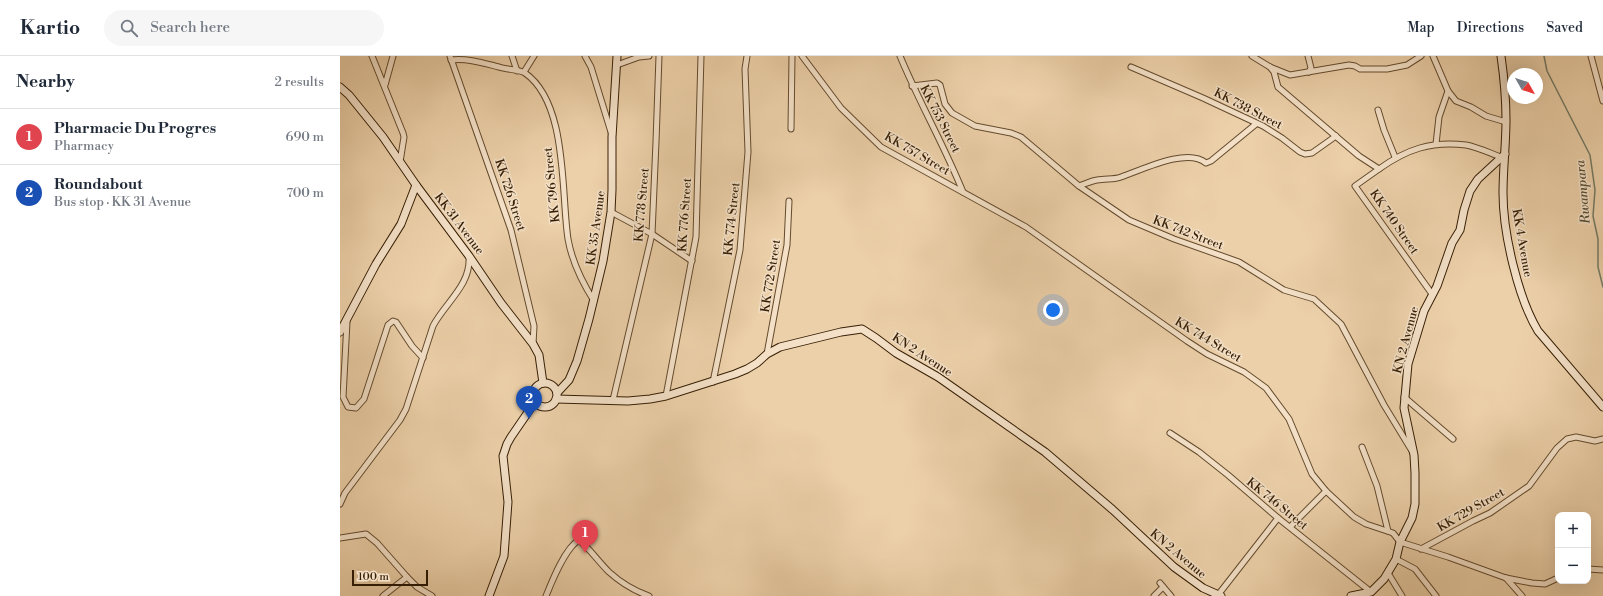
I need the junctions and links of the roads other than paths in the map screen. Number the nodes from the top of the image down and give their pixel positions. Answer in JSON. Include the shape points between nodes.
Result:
{"nodes":[{"id":1,"x":372,"y":56,"type":"edge"},
{"id":2,"x":393,"y":56,"type":"edge"},
{"id":3,"x":512,"y":56,"type":"edge"},
{"id":4,"x":534,"y":56,"type":"edge"},
{"id":5,"x":585,"y":56,"type":"edge"},
{"id":6,"x":616,"y":56,"type":"edge"},
{"id":7,"x":649,"y":56,"type":"edge"},
{"id":8,"x":659,"y":56,"type":"edge"},
{"id":9,"x":701,"y":56,"type":"edge"},
{"id":10,"x":747,"y":56,"type":"edge"},
{"id":11,"x":792,"y":56,"type":"edge"},
{"id":12,"x":802,"y":56,"type":"edge"},
{"id":13,"x":900,"y":56,"type":"edge"},
{"id":14,"x":1252,"y":56,"type":"edge"},
{"id":15,"x":1308,"y":56,"type":"edge"},
{"id":16,"x":1421,"y":56,"type":"edge"},
{"id":17,"x":1433,"y":56,"type":"edge"},
{"id":18,"x":1501,"y":56,"type":"edge"},
{"id":19,"x":1591,"y":56,"type":"edge"},
{"id":20,"x":451,"y":58,"type":"edge"},
{"id":21,"x":617,"y":64,"type":"junction"},
{"id":22,"x":1130,"y":67,"type":"dead end"},
{"id":23,"x":1270,"y":67,"type":"junction"},
{"id":24,"x":517,"y":71,"type":"junction"},
{"id":25,"x":524,"y":72,"type":"junction"},
{"id":26,"x":1309,"y":72,"type":"junction"},
{"id":27,"x":385,"y":85,"type":"junction"},
{"id":28,"x":912,"y":86,"type":"junction"},
{"id":29,"x":340,"y":87,"type":"edge"},
{"id":30,"x":1448,"y":91,"type":"junction"},
{"id":31,"x":1603,"y":101,"type":"edge"},
{"id":32,"x":1378,"y":110,"type":"dead end"},
{"id":33,"x":1506,"y":122,"type":"junction"},
{"id":34,"x":1256,"y":124,"type":"junction"},
{"id":35,"x":791,"y":129,"type":"dead end"},
{"id":36,"x":612,"y":136,"type":"junction"},
{"id":37,"x":1336,"y":136,"type":"junction"},
{"id":38,"x":1436,"y":144,"type":"junction"},
{"id":39,"x":1503,"y":155,"type":"junction"},
{"id":40,"x":1396,"y":157,"type":"junction"},
{"id":41,"x":400,"y":162,"type":"junction"},
{"id":42,"x":1379,"y":169,"type":"junction"},
{"id":43,"x":416,"y":185,"type":"junction"},
{"id":44,"x":1079,"y":186,"type":"junction"},
{"id":45,"x":963,"y":192,"type":"junction"},
{"id":46,"x":789,"y":201,"type":"dead end"},
{"id":47,"x":611,"y":212,"type":"junction"},
{"id":48,"x":652,"y":234,"type":"junction"},
{"id":49,"x":469,"y":256,"type":"junction"},
{"id":50,"x":692,"y":262,"type":"junction"},
{"id":51,"x":1432,"y":294,"type":"junction"},
{"id":52,"x":594,"y":301,"type":"junction"},
{"id":53,"x":347,"y":319,"type":"junction"},
{"id":54,"x":340,"y":332,"type":"edge"},
{"id":55,"x":533,"y":344,"type":"junction"},
{"id":56,"x":767,"y":354,"type":"junction"},
{"id":57,"x":423,"y":358,"type":"junction"},
{"id":58,"x":713,"y":382,"type":"junction"},
{"id":59,"x":543,"y":383,"type":"junction"},
{"id":60,"x":556,"y":396,"type":"junction"},
{"id":61,"x":666,"y":396,"type":"junction"},
{"id":62,"x":1404,"y":397,"type":"junction"},
{"id":63,"x":613,"y":400,"type":"junction"},
{"id":64,"x":535,"y":402,"type":"junction"},
{"id":65,"x":1603,"y":407,"type":"edge"},
{"id":66,"x":1170,"y":433,"type":"dead end"},
{"id":67,"x":1453,"y":439,"type":"dead end"},
{"id":68,"x":1603,"y":439,"type":"edge"},
{"id":69,"x":1362,"y":447,"type":"dead end"},
{"id":70,"x":1414,"y":455,"type":"junction"},
{"id":71,"x":1326,"y":491,"type":"junction"},
{"id":72,"x":342,"y":494,"type":"edge"},
{"id":73,"x":340,"y":504,"type":"edge"},
{"id":74,"x":1278,"y":518,"type":"junction"},
{"id":75,"x":1290,"y":527,"type":"junction"},
{"id":76,"x":1388,"y":531,"type":"junction"},
{"id":77,"x":340,"y":538,"type":"edge"},
{"id":78,"x":1400,"y":542,"type":"junction"},
{"id":79,"x":1421,"y":549,"type":"junction"},
{"id":80,"x":1396,"y":560,"type":"junction"},
{"id":81,"x":1591,"y":569,"type":"edge"},
{"id":82,"x":1603,"y":570,"type":"edge"},
{"id":83,"x":1388,"y":573,"type":"junction"},
{"id":84,"x":407,"y":577,"type":"junction"},
{"id":85,"x":1506,"y":578,"type":"junction"},
{"id":86,"x":1555,"y":579,"type":"edge"},
{"id":87,"x":1371,"y":592,"type":"junction"},
{"id":88,"x":425,"y":594,"type":"edge"},
{"id":89,"x":383,"y":596,"type":"edge"},
{"id":90,"x":432,"y":596,"type":"edge"},
{"id":91,"x":489,"y":596,"type":"edge"},
{"id":92,"x":546,"y":596,"type":"edge"},
{"id":93,"x":649,"y":596,"type":"edge"},
{"id":94,"x":1154,"y":596,"type":"edge"},
{"id":95,"x":1171,"y":596,"type":"edge"},
{"id":96,"x":1220,"y":596,"type":"edge"},
{"id":97,"x":1351,"y":596,"type":"edge"},
{"id":98,"x":1402,"y":596,"type":"edge"},
{"id":99,"x":1436,"y":596,"type":"edge"},
{"id":100,"x":1522,"y":596,"type":"edge"}],
"edges":[{"from":1,"to":27,"type":"street"},
{"from":2,"to":27,"type":"street"},
{"from":3,"to":24,"type":"street"},
{"from":4,"to":25,"type":"street"},
{"from":5,"to":36,"type":"street","via":[[591,67]]},
{"from":6,"to":21,"type":"main road","name":"KK 35 Avenue"},
{"from":7,"to":21,"type":"street"},
{"from":8,"to":48,"type":"street","name":"KK 778 Street"},
{"from":9,"to":50,"type":"street","name":"KK 776 Street","via":[[696,237]]},
{"from":10,"to":58,"type":"street","name":"KK 774 Street","via":[[745,69],[748,152],[740,250]]},
{"from":11,"to":35,"type":"street"},
{"from":12,"to":45,"type":"street","name":"KK 757 Street","via":[[841,108],[881,147]]},
{"from":13,"to":28,"type":"street","name":"KK 753 Street"},
{"from":14,"to":23,"type":"street"},
{"from":15,"to":26,"type":"street","via":[[1311,68]]},
{"from":16,"to":26,"type":"street","via":[[1407,64],[1387,69],[1360,69],[1350,65]]},
{"from":17,"to":30,"type":"street"},
{"from":18,"to":33,"type":"main road","name":"KK 4 Avenue"},
{"from":19,"to":31,"type":"street"},
{"from":20,"to":24,"type":"street"},
{"from":20,"to":55,"type":"street","name":"KK 726 Street","via":[[512,230],[534,326]]},
{"from":21,"to":36,"type":"main road","name":"KK 35 Avenue"},
{"from":22,"to":34,"type":"street","name":"KK 738 Street"},
{"from":23,"to":26,"type":"street","via":[[1290,75]]},
{"from":23,"to":37,"type":"street","via":[[1278,87]]},
{"from":24,"to":25,"type":"street"},
{"from":25,"to":52,"type":"street","name":"KK 796 Street","via":[[542,90],[550,108],[558,142],[568,240],[582,282]]},
{"from":27,"to":41,"type":"street","via":[[404,137]]},
{"from":28,"to":44,"type":"street","name":"KK 742 Street","via":[[937,83],[940,85],[945,104],[952,113],[975,126],[1021,137]]},
{"from":28,"to":45,"type":"street","name":"KK 753 Street","via":[[950,160]]},
{"from":29,"to":41,"type":"main road","name":"KK 31 Avenue","via":[[383,137]]},
{"from":30,"to":33,"type":"street","via":[[1456,101],[1486,116]]},
{"from":30,"to":38,"type":"street","via":[[1439,117]]},
{"from":32,"to":40,"type":"street"},
{"from":33,"to":39,"type":"main road","name":"KK 4 Avenue"},
{"from":34,"to":37,"type":"street","name":"KK 738 Street","via":[[1305,154],[1312,153]]},
{"from":34,"to":44,"type":"street","via":[[1206,163],[1201,158],[1193,157],[1165,161],[1120,178],[1097,180]]},
{"from":36,"to":47,"type":"main road","name":"KK 35 Avenue"},
{"from":37,"to":42,"type":"street"},
{"from":38,"to":39,"type":"street","via":[[1467,146]]},
{"from":38,"to":40,"type":"street"},
{"from":39,"to":51,"type":"main road","name":"KN 2 Avenue","via":[[1478,179],[1470,191],[1460,230],[1452,243]]},
{"from":39,"to":65,"type":"main road","name":"KK 4 Avenue","via":[[1505,219],[1522,296],[1538,331]]},
{"from":40,"to":42,"type":"street"},
{"from":41,"to":43,"type":"main road","name":"KK 31 Avenue"},
{"from":42,"to":51,"type":"street","name":"KK 740 Street","via":[[1355,186]]},
{"from":43,"to":49,"type":"main road","name":"KK 31 Avenue"},
{"from":43,"to":53,"type":"main road","via":[[401,224]]},
{"from":44,"to":70,"type":"street","name":"KK 742 Street","via":[[1129,220],[1239,262],[1284,290],[1314,299],[1341,324]]},
{"from":45,"to":71,"type":"street","name":"KK 744 Street","via":[[1026,227],[1187,341],[1244,372],[1266,388],[1289,419],[1312,474]]},
{"from":46,"to":56,"type":"street","name":"KK 772 Street","via":[[787,245]]},
{"from":47,"to":48,"type":"street"},
{"from":47,"to":52,"type":"main road","name":"KK 35 Avenue","via":[[604,261]]},
{"from":48,"to":50,"type":"street"},
{"from":48,"to":63,"type":"street","name":"KK 778 Street"},
{"from":49,"to":55,"type":"main road","name":"KK 31 Avenue"},
{"from":49,"to":57,"type":"street","via":[[469,270],[461,287],[433,326]]},
{"from":50,"to":61,"type":"street","name":"KK 776 Street","via":[[678,323]]},
{"from":51,"to":62,"type":"main road","name":"KN 2 Avenue","via":[[1424,310],[1410,357]]},
{"from":52,"to":60,"type":"main road","name":"KK 35 Avenue","via":[[574,370]]},
{"from":53,"to":54,"type":"main road"},
{"from":53,"to":57,"type":"street","via":[[344,397],[348,407],[356,408],[364,399],[388,325],[393,321]]},
{"from":55,"to":59,"type":"main road","name":"KK 31 Avenue","via":[[538,355]]},
{"from":56,"to":58,"type":"main road","name":"KN 2 Avenue","via":[[748,368]]},
{"from":56,"to":96,"type":"main road","name":"KN 2 Avenue","via":[[792,343],[862,330],[938,377],[1045,452],[1174,567],[1202,588]]},
{"from":57,"to":72,"type":"street","via":[[400,420]]},
{"from":58,"to":61,"type":"main road","name":"KN 2 Avenue"},
{"from":59,"to":60,"type":"main road","via":[[552,385]]},
{"from":59,"to":64,"type":"main road","via":[[537,385],[534,390]]},
{"from":60,"to":63,"type":"main road","name":"KN 2 Avenue"},
{"from":60,"to":64,"type":"main road","via":[[552,404],[546,407]]},
{"from":61,"to":63,"type":"main road","name":"KN 2 Avenue"},
{"from":62,"to":67,"type":"street"},
{"from":62,"to":70,"type":"main road","name":"KN 2 Avenue"},
{"from":64,"to":91,"type":"main road","via":[[511,437],[503,456],[508,502],[504,556]]},
{"from":66,"to":74,"type":"street","name":"KK 746 Street","via":[[1228,475]]},
{"from":68,"to":79,"type":"street","name":"KK 729 Street","via":[[1567,439],[1553,453],[1529,486],[1490,513]]},
{"from":69,"to":76,"type":"street","via":[[1377,486]]},
{"from":70,"to":78,"type":"main road","name":"KN 2 Avenue","via":[[1415,504],[1412,518]]},
{"from":71,"to":75,"type":"street"},
{"from":71,"to":76,"type":"street","name":"KK 744 Street","via":[[1354,517]]},
{"from":72,"to":73,"type":"street"},
{"from":74,"to":75,"type":"street","name":"KK 746 Street"},
{"from":74,"to":96,"type":"street"},
{"from":75,"to":87,"type":"street","name":"KK 746 Street"},
{"from":76,"to":78,"type":"street","name":"KK 744 Street"},
{"from":77,"to":84,"type":"street","via":[[366,534]]},
{"from":78,"to":79,"type":"street"},
{"from":78,"to":80,"type":"main road","name":"KN 2 Avenue"},
{"from":79,"to":85,"type":"street","via":[[1448,556]]},
{"from":80,"to":83,"type":"main road","name":"KN 2 Avenue"},
{"from":80,"to":99,"type":"street","via":[[1415,569]]},
{"from":81,"to":82,"type":"street"},
{"from":83,"to":87,"type":"main road","name":"KN 2 Avenue"},
{"from":83,"to":98,"type":"street"},
{"from":84,"to":88,"type":"street"},
{"from":84,"to":89,"type":"street"},
{"from":85,"to":86,"type":"street","via":[[1545,584]]},
{"from":85,"to":100,"type":"street"},
{"from":87,"to":97,"type":"main road"},
{"from":88,"to":90,"type":"street"},
{"from":92,"to":93,"type":"street","via":[[569,550],[578,540],[587,546],[609,572],[628,586]]},
{"from":94,"to":95,"type":"street","via":[[1162,585]]}]}
